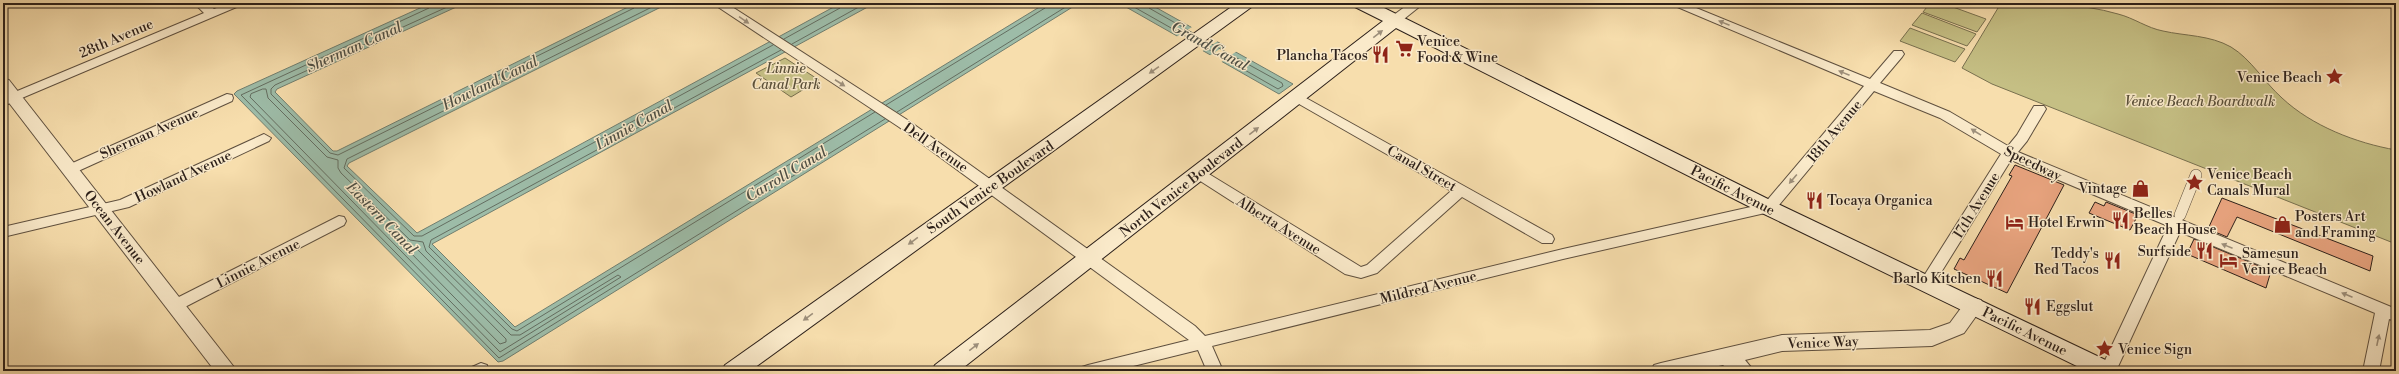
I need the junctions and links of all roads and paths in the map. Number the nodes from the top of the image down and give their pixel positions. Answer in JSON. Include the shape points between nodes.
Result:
{"nodes":[{"id":1,"x":200,"y":3,"type":"edge"},
{"id":2,"x":240,"y":3,"type":"edge"},
{"id":3,"x":718,"y":3,"type":"edge"},
{"id":4,"x":1248,"y":3,"type":"edge"},
{"id":5,"x":1361,"y":3,"type":"edge"},
{"id":6,"x":1418,"y":3,"type":"edge"},
{"id":7,"x":1674,"y":3,"type":"edge"},
{"id":8,"x":212,"y":14,"type":"junction"},
{"id":9,"x":1395,"y":20,"type":"junction"},
{"id":10,"x":1898,"y":54,"type":"dead end"},
{"id":11,"x":1873,"y":85,"type":"junction"},
{"id":12,"x":7,"y":94,"type":"edge"},
{"id":13,"x":1297,"y":97,"type":"junction"},
{"id":14,"x":227,"y":98,"type":"dead end"},
{"id":15,"x":2039,"y":109,"type":"dead end"},
{"id":16,"x":264,"y":138,"type":"dead end"},
{"id":17,"x":2009,"y":153,"type":"junction"},
{"id":18,"x":71,"y":169,"type":"junction"},
{"id":19,"x":1199,"y":174,"type":"junction"},
{"id":20,"x":2196,"y":175,"type":"dead end"},
{"id":21,"x":990,"y":186,"type":"junction"},
{"id":22,"x":1461,"y":190,"type":"junction"},
{"id":23,"x":1769,"y":208,"type":"junction"},
{"id":24,"x":101,"y":211,"type":"junction"},
{"id":25,"x":2178,"y":220,"type":"junction"},
{"id":26,"x":339,"y":221,"type":"dead end"},
{"id":27,"x":3,"y":232,"type":"edge"},
{"id":28,"x":1547,"y":239,"type":"dead end"},
{"id":29,"x":1090,"y":257,"type":"junction"},
{"id":30,"x":1927,"y":283,"type":"junction"},
{"id":31,"x":176,"y":305,"type":"junction"},
{"id":32,"x":1974,"y":305,"type":"junction"},
{"id":33,"x":2390,"y":312,"type":"edge"},
{"id":34,"x":1203,"y":344,"type":"junction"},
{"id":35,"x":1726,"y":355,"type":"junction"},
{"id":36,"x":945,"y":370,"type":"edge"},
{"id":37,"x":227,"y":371,"type":"edge"},
{"id":38,"x":733,"y":371,"type":"edge"},
{"id":39,"x":1088,"y":371,"type":"edge"},
{"id":40,"x":1215,"y":371,"type":"edge"},
{"id":41,"x":1661,"y":371,"type":"edge"},
{"id":42,"x":1744,"y":371,"type":"edge"},
{"id":43,"x":2108,"y":371,"type":"edge"},
{"id":44,"x":2372,"y":371,"type":"edge"}],
"edges":[{"from":1,"to":8,"type":"street"},
{"from":2,"to":8,"type":"street","name":"28th Avenue"},
{"from":3,"to":21,"type":"street","name":"Dell Avenue","one_way":true,"via":[[897,120]]},
{"from":4,"to":21,"type":"main road","name":"South Venice Boulevard","one_way":true},
{"from":5,"to":9,"type":"main road","name":"Pacific Avenue"},
{"from":6,"to":9,"type":"street","name":"North Venice Boulevard"},
{"from":11,"to":7,"type":"street","name":"Speedway","one_way":true},
{"from":8,"to":12,"type":"street","name":"28th Avenue"},
{"from":13,"to":9,"type":"main road","name":"North Venice Boulevard","one_way":true},
{"from":9,"to":23,"type":"main road","name":"Pacific Avenue"},
{"from":10,"to":11,"type":"street","name":"18th Avenue"},
{"from":17,"to":11,"type":"street","name":"Speedway","one_way":true,"via":[[1945,115]]},
{"from":11,"to":23,"type":"street","name":"18th Avenue","one_way":true},
{"from":12,"to":18,"type":"street","name":"Ocean Avenue"},
{"from":19,"to":13,"type":"main road","name":"North Venice Boulevard","one_way":true},
{"from":13,"to":22,"type":"street","name":"Canal Street"},
{"from":14,"to":18,"type":"street","name":"Sherman Avenue"},
{"from":15,"to":17,"type":"street","name":"17th Avenue","via":[[2022,138]]},
{"from":16,"to":24,"type":"street","name":"Howland Avenue","via":[[124,204]]},
{"from":17,"to":25,"type":"street","name":"Speedway","via":[[2066,180]]},
{"from":17,"to":30,"type":"street","name":"17th Avenue"},
{"from":18,"to":24,"type":"street","name":"Ocean Avenue"},
{"from":19,"to":22,"type":"street","name":"Alberta Avenue","via":[[1350,270],[1361,273],[1372,269]]},
{"from":19,"to":29,"type":"main road","name":"North Venice Boulevard"},
{"from":20,"to":25,"type":"street"},
{"from":21,"to":29,"type":"street","name":"Dell Avenue"},
{"from":21,"to":38,"type":"main road","name":"South Venice Boulevard","one_way":true},
{"from":22,"to":28,"type":"street","name":"Canal Street"},
{"from":23,"to":30,"type":"main road","name":"Pacific Avenue"},
{"from":23,"to":34,"type":"street","name":"Mildred Avenue","via":[[1563,254]]},
{"from":24,"to":27,"type":"street","name":"Howland Avenue"},
{"from":24,"to":31,"type":"street","name":"Ocean Avenue"},
{"from":33,"to":25,"type":"street","name":"Speedway","one_way":true},
{"from":25,"to":43,"type":"street"},
{"from":26,"to":31,"type":"street","name":"Linnie Avenue"},
{"from":29,"to":34,"type":"street","name":"Dell Avenue","via":[[1189,330]]},
{"from":36,"to":29,"type":"main road","name":"North Venice Boulevard","one_way":true},
{"from":30,"to":32,"type":"main road","name":"Pacific Avenue"},
{"from":31,"to":37,"type":"street","name":"Ocean Avenue"},
{"from":32,"to":35,"type":"street","name":"Venice Way","via":[[1957,328],[1932,338],[1782,344]]},
{"from":32,"to":43,"type":"main road","name":"Pacific Avenue"},
{"from":44,"to":33,"type":"street","one_way":true},
{"from":34,"to":39,"type":"street","name":"Mildred Avenue"},
{"from":34,"to":40,"type":"street"},
{"from":35,"to":41,"type":"street","name":"Venice Way"},
{"from":35,"to":42,"type":"street"}]}
